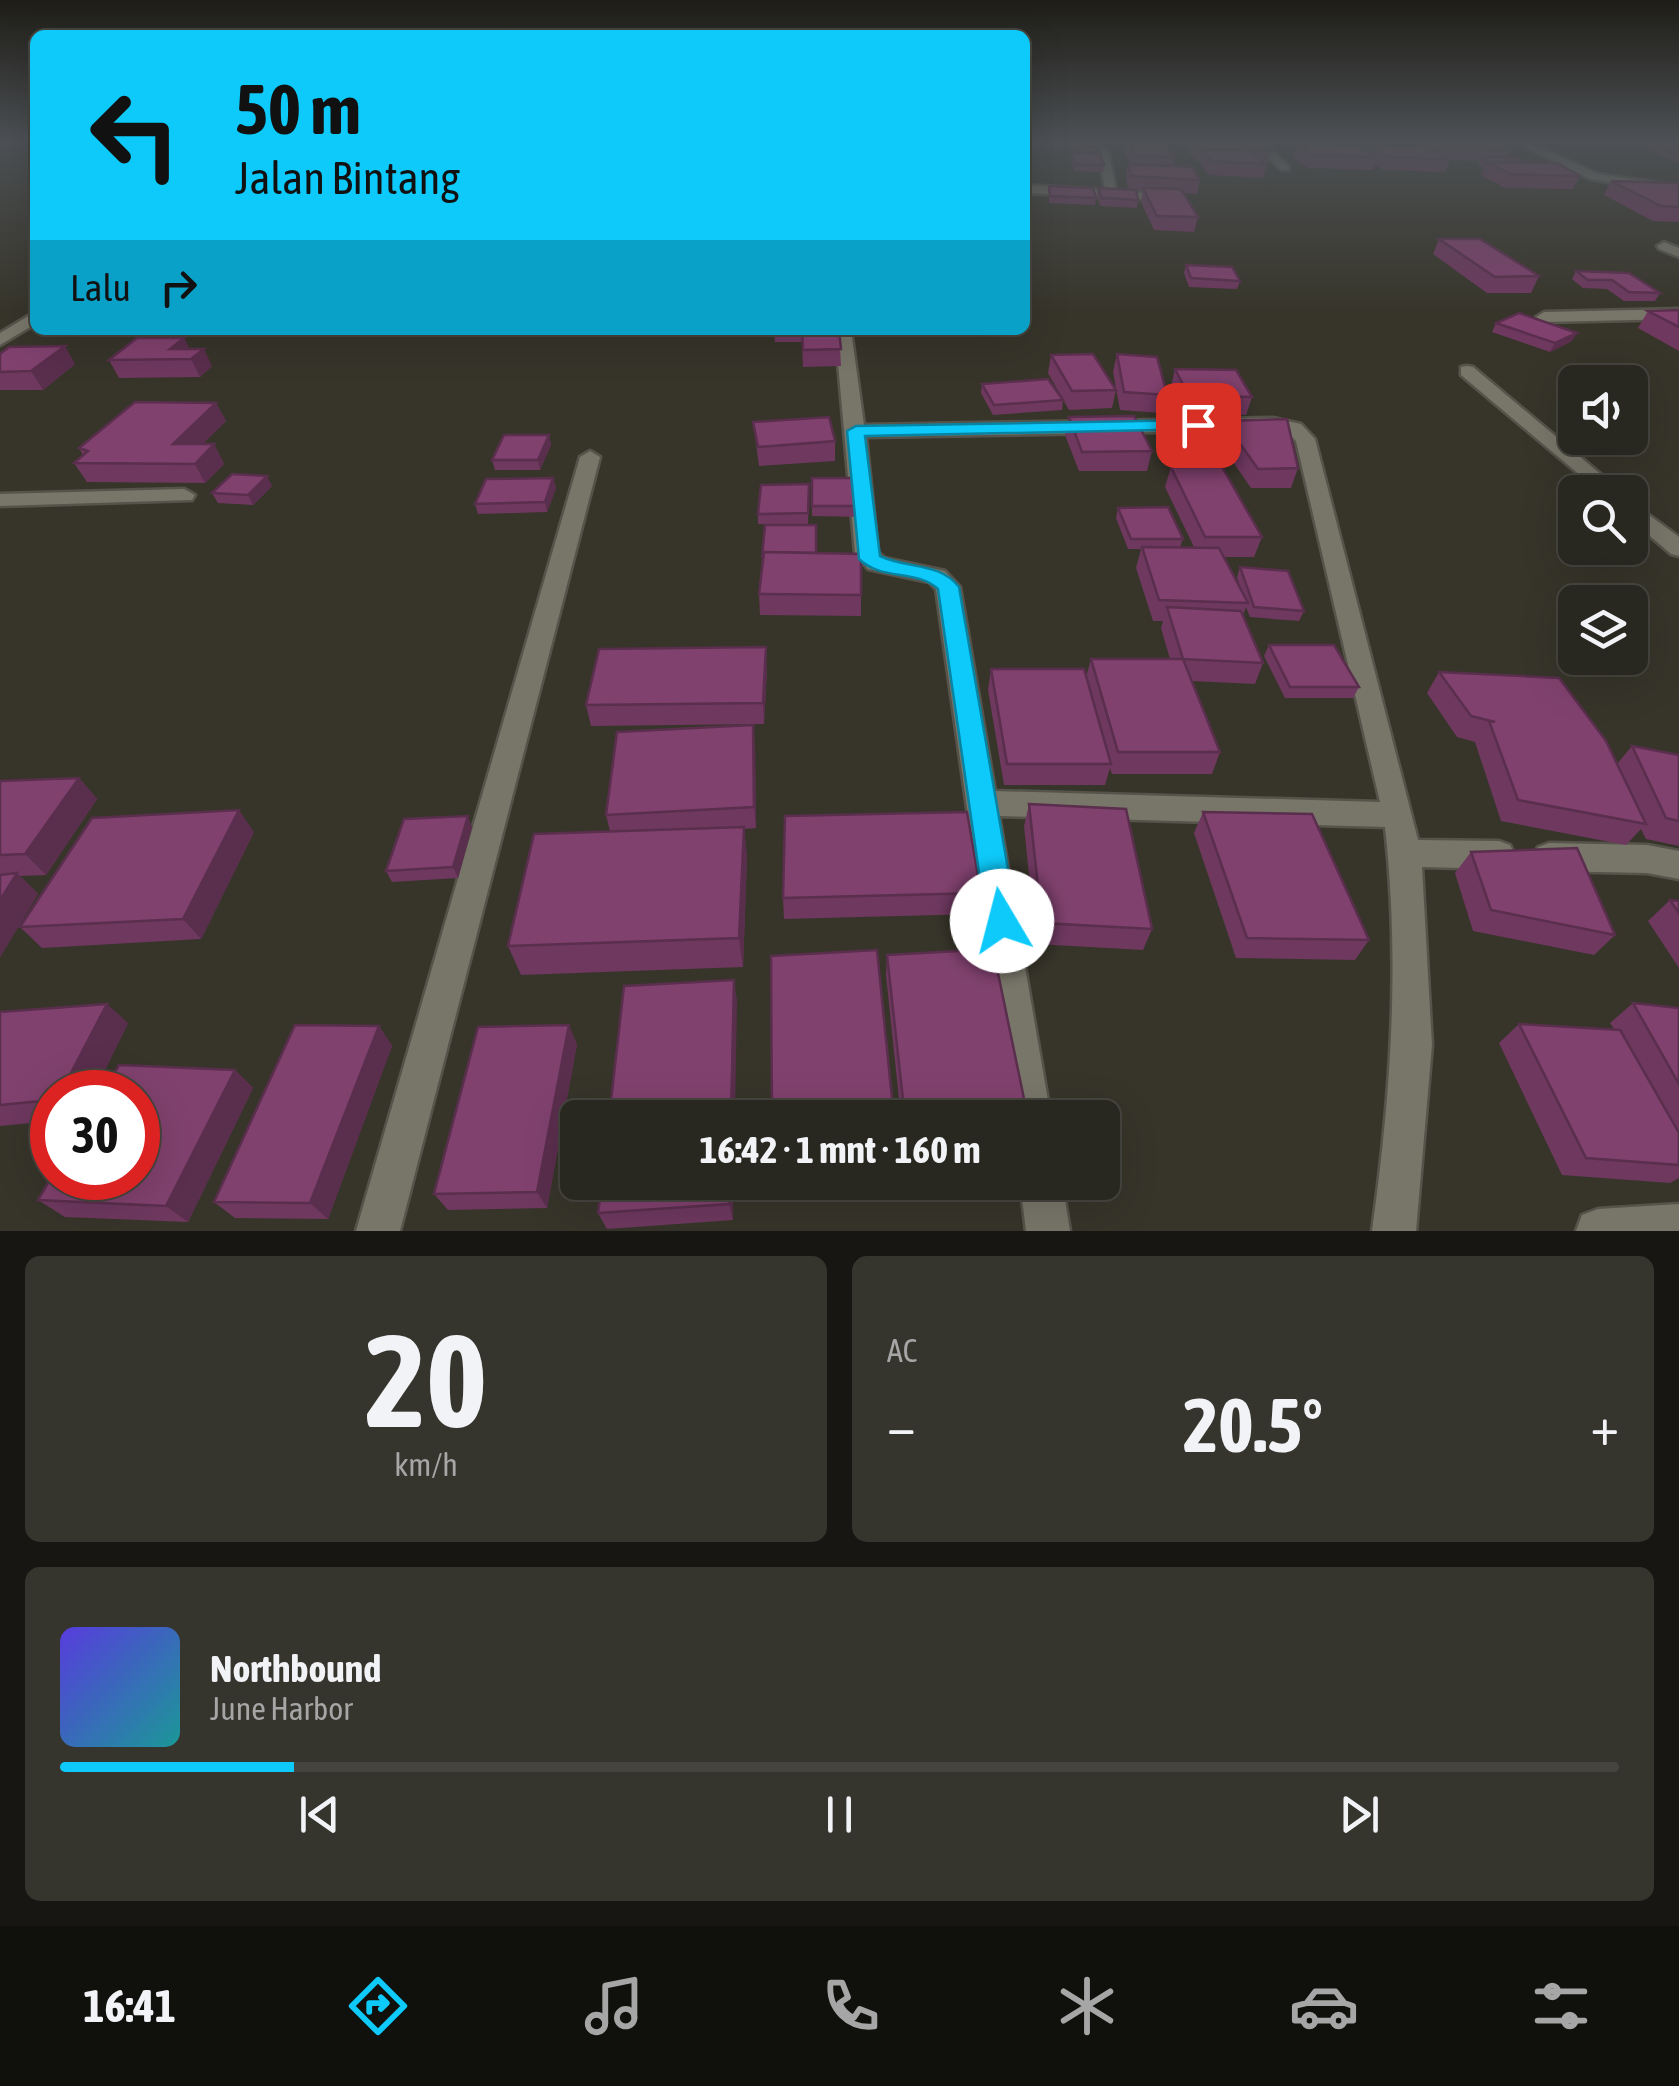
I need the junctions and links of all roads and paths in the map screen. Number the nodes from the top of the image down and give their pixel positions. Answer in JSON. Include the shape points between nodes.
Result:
{"nodes":[{"id":1,"x":1171,"y":197,"type":"edge"},
{"id":2,"x":1177,"y":198,"type":"edge"},
{"id":3,"x":1664,"y":246,"type":"dead end"},
{"id":4,"x":1679,"y":253,"type":"edge"},
{"id":5,"x":1679,"y":314,"type":"edge"},
{"id":6,"x":1544,"y":316,"type":"dead end"},
{"id":7,"x":30,"y":319,"type":"edge"},
{"id":8,"x":844,"y":335,"type":"edge"},
{"id":9,"x":0,"y":340,"type":"edge"},
{"id":10,"x":1467,"y":371,"type":"dead end"},
{"id":11,"x":856,"y":431,"type":"junction"},
{"id":12,"x":590,"y":457,"type":"dead end"},
{"id":13,"x":1592,"y":475,"type":"edge"},
{"id":14,"x":184,"y":495,"type":"dead end"},
{"id":15,"x":0,"y":500,"type":"edge"},
{"id":16,"x":1648,"y":523,"type":"edge"},
{"id":17,"x":1679,"y":549,"type":"edge"},
{"id":18,"x":984,"y":803,"type":"junction"},
{"id":19,"x":1399,"y":815,"type":"junction"},
{"id":20,"x":1404,"y":853,"type":"junction"},
{"id":21,"x":1679,"y":865,"type":"edge"},
{"id":22,"x":1028,"y":1100,"type":"edge"},
{"id":23,"x":1044,"y":1200,"type":"edge"},
{"id":24,"x":1679,"y":1226,"type":"edge"},
{"id":25,"x":378,"y":1231,"type":"edge"},
{"id":26,"x":1048,"y":1231,"type":"edge"},
{"id":27,"x":1394,"y":1231,"type":"edge"},
{"id":28,"x":1598,"y":1231,"type":"edge"}],
"edges":[{"from":1,"to":2,"type":"street"},
{"from":3,"to":4,"type":"street"},
{"from":5,"to":6,"type":"street"},
{"from":7,"to":9,"type":"street"},
{"from":8,"to":11,"type":"street"},
{"from":10,"to":13,"type":"street"},
{"from":11,"to":18,"type":"street","via":[[870,559],[938,576],[948,587]]},
{"from":11,"to":19,"type":"street","via":[[1273,424],[1300,433]]},
{"from":12,"to":25,"type":"street"},
{"from":14,"to":15,"type":"street"},
{"from":16,"to":17,"type":"street"},
{"from":18,"to":19,"type":"street"},
{"from":18,"to":22,"type":"street"},
{"from":19,"to":20,"type":"street"},
{"from":20,"to":21,"type":"street"},
{"from":20,"to":27,"type":"street","via":[[1411,1076]]},
{"from":23,"to":26,"type":"street"},
{"from":24,"to":28,"type":"street"}]}
